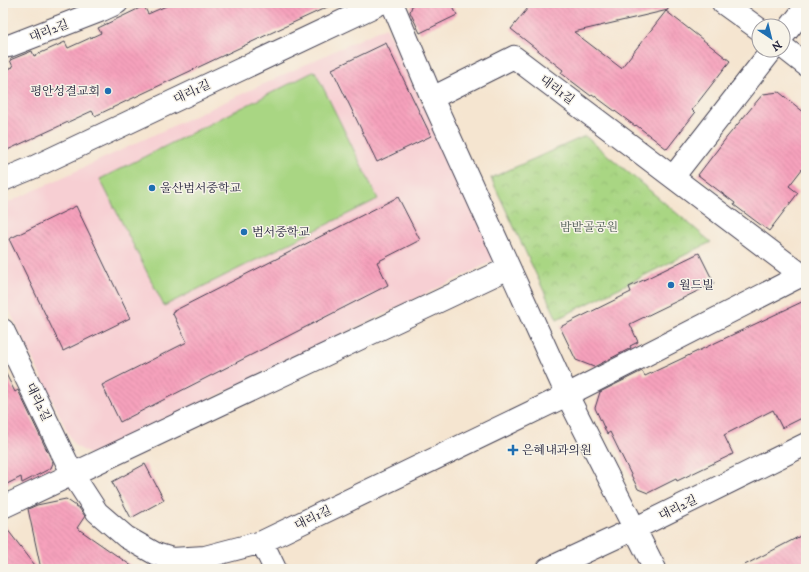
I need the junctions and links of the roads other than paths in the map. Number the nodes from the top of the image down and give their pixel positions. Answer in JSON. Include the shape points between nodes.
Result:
{"nodes":[{"id":1,"x":117,"y":3,"type":"edge"},
{"id":2,"x":381,"y":3,"type":"edge"},
{"id":3,"x":392,"y":3,"type":"edge"},
{"id":4,"x":723,"y":3,"type":"edge"},
{"id":5,"x":806,"y":7,"type":"edge"},
{"id":6,"x":751,"y":23,"type":"edge"},
{"id":7,"x":791,"y":26,"type":"edge"},
{"id":8,"x":3,"y":47,"type":"edge"},
{"id":9,"x":791,"y":53,"type":"edge"},
{"id":10,"x":766,"y":58,"type":"edge"},
{"id":11,"x":806,"y":65,"type":"edge"},
{"id":12,"x":432,"y":98,"type":"junction"},
{"id":13,"x":673,"y":177,"type":"junction"},
{"id":14,"x":3,"y":180,"type":"edge"},
{"id":15,"x":509,"y":268,"type":"junction"},
{"id":16,"x":804,"y":276,"type":"edge"},
{"id":17,"x":3,"y":330,"type":"edge"},
{"id":18,"x":567,"y":395,"type":"junction"},
{"id":19,"x":806,"y":444,"type":"edge"},
{"id":20,"x":73,"y":475,"type":"junction"},
{"id":21,"x":3,"y":508,"type":"edge"},
{"id":22,"x":634,"y":529,"type":"junction"},
{"id":23,"x":262,"y":542,"type":"junction"},
{"id":24,"x":275,"y":569,"type":"edge"},
{"id":25,"x":548,"y":569,"type":"edge"},
{"id":26,"x":655,"y":569,"type":"edge"}],
"edges":[{"from":1,"to":8,"type":"street","name":"대리2길"},
{"from":2,"to":14,"type":"street","name":"대리1길"},
{"from":3,"to":12,"type":"street"},
{"from":4,"to":6,"type":"street"},
{"from":5,"to":7,"type":"street"},
{"from":9,"to":11,"type":"street"},
{"from":10,"to":13,"type":"street"},
{"from":12,"to":13,"type":"street","name":"대리1길","via":[[514,58]]},
{"from":12,"to":15,"type":"street"},
{"from":13,"to":16,"type":"street","name":"대리1길"},
{"from":15,"to":18,"type":"street"},
{"from":15,"to":20,"type":"street"},
{"from":16,"to":18,"type":"street","name":"대리1길"},
{"from":17,"to":20,"type":"street","name":"대리2길"},
{"from":18,"to":22,"type":"street"},
{"from":18,"to":23,"type":"street","name":"대리1길"},
{"from":19,"to":22,"type":"street","name":"대리2길"},
{"from":20,"to":21,"type":"street"},
{"from":20,"to":23,"type":"street","name":"대리1길","via":[[97,512],[126,537],[156,554],[172,559],[205,557]]},
{"from":22,"to":25,"type":"street","name":"대리2길"},
{"from":22,"to":26,"type":"street"},
{"from":23,"to":24,"type":"street"}]}
